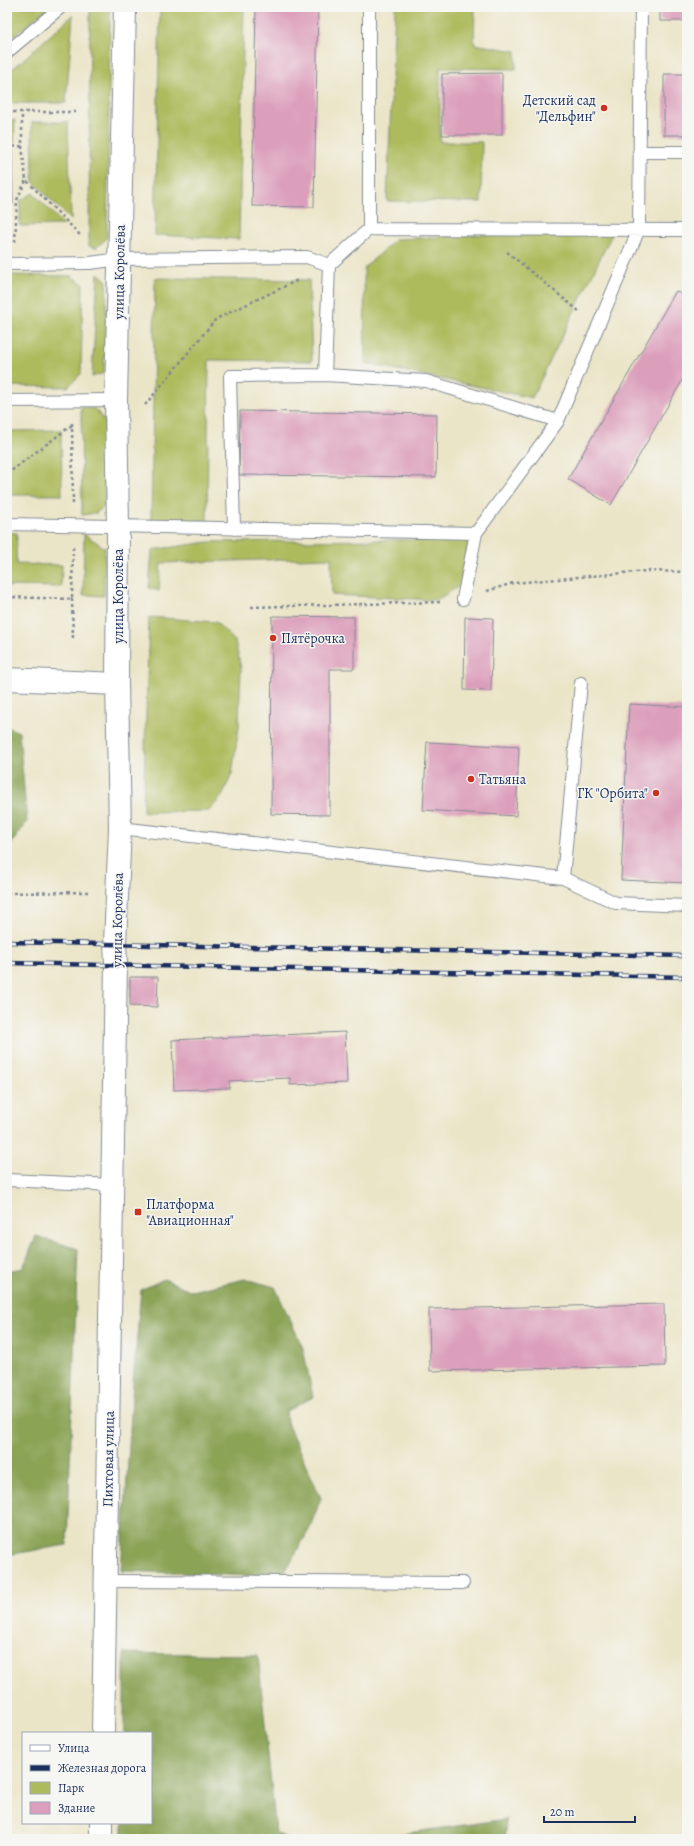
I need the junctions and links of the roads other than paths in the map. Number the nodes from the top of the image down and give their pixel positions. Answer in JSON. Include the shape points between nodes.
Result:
{"nodes":[{"id":1,"x":61,"y":7,"type":"edge"},
{"id":2,"x":125,"y":7,"type":"edge"},
{"id":3,"x":369,"y":7,"type":"edge"},
{"id":4,"x":641,"y":7,"type":"edge"},
{"id":5,"x":7,"y":52,"type":"edge"},
{"id":6,"x":639,"y":152,"type":"junction"},
{"id":7,"x":687,"y":152,"type":"edge"},
{"id":8,"x":369,"y":229,"type":"junction"},
{"id":9,"x":639,"y":229,"type":"junction"},
{"id":10,"x":687,"y":230,"type":"edge"},
{"id":11,"x":120,"y":260,"type":"junction"},
{"id":12,"x":7,"y":264,"type":"edge"},
{"id":13,"x":329,"y":265,"type":"junction"},
{"id":14,"x":325,"y":375,"type":"junction"},
{"id":15,"x":116,"y":400,"type":"junction"},
{"id":16,"x":7,"y":401,"type":"edge"},
{"id":17,"x":558,"y":421,"type":"junction"},
{"id":18,"x":7,"y":524,"type":"edge"},
{"id":19,"x":118,"y":527,"type":"junction"},
{"id":20,"x":234,"y":529,"type":"junction"},
{"id":21,"x":476,"y":533,"type":"junction"},
{"id":22,"x":462,"y":599,"type":"dead end"},
{"id":23,"x":7,"y":679,"type":"edge"},
{"id":24,"x":581,"y":683,"type":"dead end"},
{"id":25,"x":117,"y":684,"type":"junction"},
{"id":26,"x":120,"y":828,"type":"junction"},
{"id":27,"x":563,"y":878,"type":"junction"},
{"id":28,"x":687,"y":906,"type":"edge"},
{"id":29,"x":7,"y":1180,"type":"edge"},
{"id":30,"x":113,"y":1185,"type":"junction"},
{"id":31,"x":106,"y":1581,"type":"junction"},
{"id":32,"x":463,"y":1583,"type":"dead end"},
{"id":33,"x":103,"y":1732,"type":"edge"},
{"id":34,"x":101,"y":1824,"type":"edge"},
{"id":35,"x":101,"y":1839,"type":"edge"}],
"edges":[{"from":1,"to":5,"type":"lane"},
{"from":2,"to":11,"type":"street","name":"улица Королёва"},
{"from":3,"to":8,"type":"lane"},
{"from":4,"to":6,"type":"lane"},
{"from":6,"to":7,"type":"lane"},
{"from":6,"to":9,"type":"lane"},
{"from":8,"to":9,"type":"lane"},
{"from":8,"to":13,"type":"lane"},
{"from":9,"to":10,"type":"lane"},
{"from":9,"to":17,"type":"lane"},
{"from":11,"to":12,"type":"lane"},
{"from":11,"to":13,"type":"lane","via":[[307,257]]},
{"from":11,"to":15,"type":"street","name":"улица Королёва"},
{"from":13,"to":14,"type":"lane"},
{"from":14,"to":17,"type":"lane","via":[[426,381]]},
{"from":14,"to":20,"type":"lane","via":[[230,376]]},
{"from":15,"to":16,"type":"lane"},
{"from":15,"to":19,"type":"street","name":"улица Королёва"},
{"from":17,"to":21,"type":"lane"},
{"from":18,"to":19,"type":"lane"},
{"from":19,"to":20,"type":"lane"},
{"from":19,"to":25,"type":"street","name":"улица Королёва"},
{"from":20,"to":21,"type":"lane"},
{"from":21,"to":22,"type":"lane"},
{"from":23,"to":25,"type":"street"},
{"from":24,"to":27,"type":"lane"},
{"from":25,"to":26,"type":"street","name":"улица Королёва"},
{"from":26,"to":27,"type":"lane"},
{"from":26,"to":30,"type":"street","name":"улица Королёва","via":[[115,943]]},
{"from":27,"to":28,"type":"lane","via":[[616,903]]},
{"from":29,"to":30,"type":"lane"},
{"from":30,"to":31,"type":"street","name":"Пихтовая улица"},
{"from":31,"to":32,"type":"lane"},
{"from":31,"to":33,"type":"street","name":"Пихтовая улица"},
{"from":34,"to":35,"type":"street"}]}
